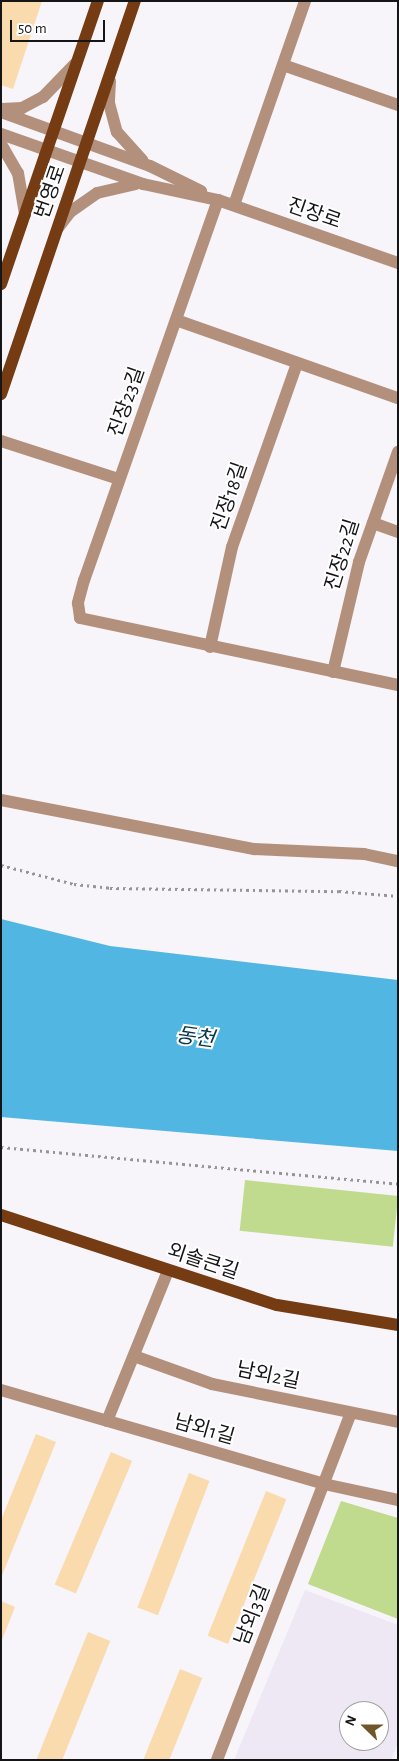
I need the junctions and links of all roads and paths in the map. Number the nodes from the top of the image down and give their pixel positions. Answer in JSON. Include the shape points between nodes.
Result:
{"nodes":[{"id":1,"x":98,"y":1,"type":"edge"},
{"id":2,"x":135,"y":1,"type":"edge"},
{"id":3,"x":305,"y":1,"type":"edge"},
{"id":4,"x":79,"y":58,"type":"junction"},
{"id":5,"x":283,"y":65,"type":"junction"},
{"id":6,"x":112,"y":69,"type":"junction"},
{"id":7,"x":398,"y":105,"type":"edge"},
{"id":8,"x":1,"y":110,"type":"edge"},
{"id":9,"x":54,"y":131,"type":"junction"},
{"id":10,"x":1,"y":134,"type":"edge"},
{"id":11,"x":87,"y":143,"type":"junction"},
{"id":12,"x":1,"y":144,"type":"edge"},
{"id":13,"x":47,"y":150,"type":"junction"},
{"id":14,"x":81,"y":162,"type":"junction"},
{"id":15,"x":150,"y":166,"type":"junction"},
{"id":16,"x":143,"y":184,"type":"junction"},
{"id":17,"x":218,"y":200,"type":"junction"},
{"id":18,"x":234,"y":205,"type":"junction"},
{"id":19,"x":25,"y":214,"type":"junction"},
{"id":20,"x":58,"y":228,"type":"junction"},
{"id":21,"x":398,"y":262,"type":"edge"},
{"id":22,"x":1,"y":284,"type":"edge"},
{"id":23,"x":176,"y":320,"type":"junction"},
{"id":24,"x":297,"y":362,"type":"junction"},
{"id":25,"x":1,"y":394,"type":"edge"},
{"id":26,"x":398,"y":398,"type":"edge"},
{"id":27,"x":1,"y":441,"type":"edge"},
{"id":28,"x":398,"y":452,"type":"edge"},
{"id":29,"x":119,"y":479,"type":"junction"},
{"id":30,"x":372,"y":523,"type":"junction"},
{"id":31,"x":398,"y":532,"type":"edge"},
{"id":32,"x":210,"y":647,"type":"junction"},
{"id":33,"x":333,"y":672,"type":"junction"},
{"id":34,"x":398,"y":685,"type":"edge"},
{"id":35,"x":1,"y":800,"type":"edge"},
{"id":36,"x":398,"y":861,"type":"edge"},
{"id":37,"x":1,"y":865,"type":"edge"},
{"id":38,"x":398,"y":896,"type":"edge"},
{"id":39,"x":1,"y":1146,"type":"edge"},
{"id":40,"x":398,"y":1184,"type":"edge"},
{"id":41,"x":1,"y":1215,"type":"edge"},
{"id":42,"x":168,"y":1271,"type":"junction"},
{"id":43,"x":398,"y":1324,"type":"edge"},
{"id":44,"x":134,"y":1356,"type":"junction"},
{"id":45,"x":1,"y":1390,"type":"edge"},
{"id":46,"x":351,"y":1413,"type":"junction"},
{"id":47,"x":107,"y":1421,"type":"junction"},
{"id":48,"x":398,"y":1422,"type":"edge"},
{"id":49,"x":324,"y":1484,"type":"junction"},
{"id":50,"x":398,"y":1500,"type":"edge"},
{"id":51,"x":217,"y":1760,"type":"edge"}],
"edges":[{"from":1,"to":4,"type":"main road","name":"번영로"},
{"from":2,"to":6,"type":"main road","name":"번영로"},
{"from":3,"to":5,"type":"street"},
{"from":4,"to":8,"type":"street","via":[[67,75],[42,97],[22,108]]},
{"from":4,"to":9,"type":"main road","name":"번영로"},
{"from":5,"to":7,"type":"street"},
{"from":5,"to":18,"type":"street"},
{"from":6,"to":11,"type":"main road","name":"번영로"},
{"from":6,"to":15,"type":"street","via":[[109,104],[118,132],[134,155]]},
{"from":8,"to":9,"type":"street","name":"진장로"},
{"from":9,"to":11,"type":"street","name":"진장로"},
{"from":9,"to":13,"type":"main road","name":"번영로"},
{"from":10,"to":13,"type":"street","name":"진장로"},
{"from":11,"to":14,"type":"main road","name":"번영로"},
{"from":11,"to":15,"type":"street","name":"진장로"},
{"from":12,"to":19,"type":"street","via":[[18,173]]},
{"from":13,"to":14,"type":"street","name":"진장로"},
{"from":13,"to":19,"type":"main road","name":"번영로"},
{"from":14,"to":16,"type":"street","name":"진장로"},
{"from":14,"to":20,"type":"main road","name":"번영로"},
{"from":15,"to":17,"type":"street","name":"진장로"},
{"from":16,"to":17,"type":"street","name":"진장로"},
{"from":16,"to":20,"type":"street","via":[[124,184],[97,193],[70,212]]},
{"from":17,"to":18,"type":"street","name":"진장로"},
{"from":17,"to":23,"type":"street","name":"진장23길"},
{"from":18,"to":21,"type":"street","name":"진장로"},
{"from":19,"to":22,"type":"main road","name":"번영로"},
{"from":20,"to":25,"type":"main road","name":"번영로"},
{"from":23,"to":24,"type":"street"},
{"from":23,"to":29,"type":"street","name":"진장23길"},
{"from":24,"to":26,"type":"street"},
{"from":24,"to":32,"type":"street","name":"진장18길","via":[[232,547]]},
{"from":27,"to":29,"type":"street"},
{"from":28,"to":30,"type":"street","name":"진장22길"},
{"from":29,"to":32,"type":"street","name":"진장23길","via":[[84,580],[78,603],[80,618]]},
{"from":30,"to":31,"type":"street"},
{"from":30,"to":33,"type":"street","name":"진장22길","via":[[348,600]]},
{"from":32,"to":33,"type":"street"},
{"from":33,"to":34,"type":"street"},
{"from":35,"to":36,"type":"street","via":[[254,849],[364,854]]},
{"from":37,"to":38,"type":"path","via":[[74,884],[110,888],[339,891]]},
{"from":39,"to":40,"type":"path"},
{"from":41,"to":42,"type":"main road","name":"외솔큰길"},
{"from":42,"to":43,"type":"main road","name":"외솔큰길","via":[[276,1305]]},
{"from":42,"to":44,"type":"street"},
{"from":44,"to":46,"type":"street","name":"남외2길","via":[[212,1384]]},
{"from":44,"to":47,"type":"street"},
{"from":45,"to":47,"type":"street","name":"남외1길"},
{"from":46,"to":48,"type":"street","name":"남외2길"},
{"from":46,"to":49,"type":"street","name":"남외3길"},
{"from":47,"to":49,"type":"street","name":"남외1길"},
{"from":49,"to":50,"type":"street","name":"남외1길"},
{"from":49,"to":51,"type":"street","name":"남외3길"}]}
